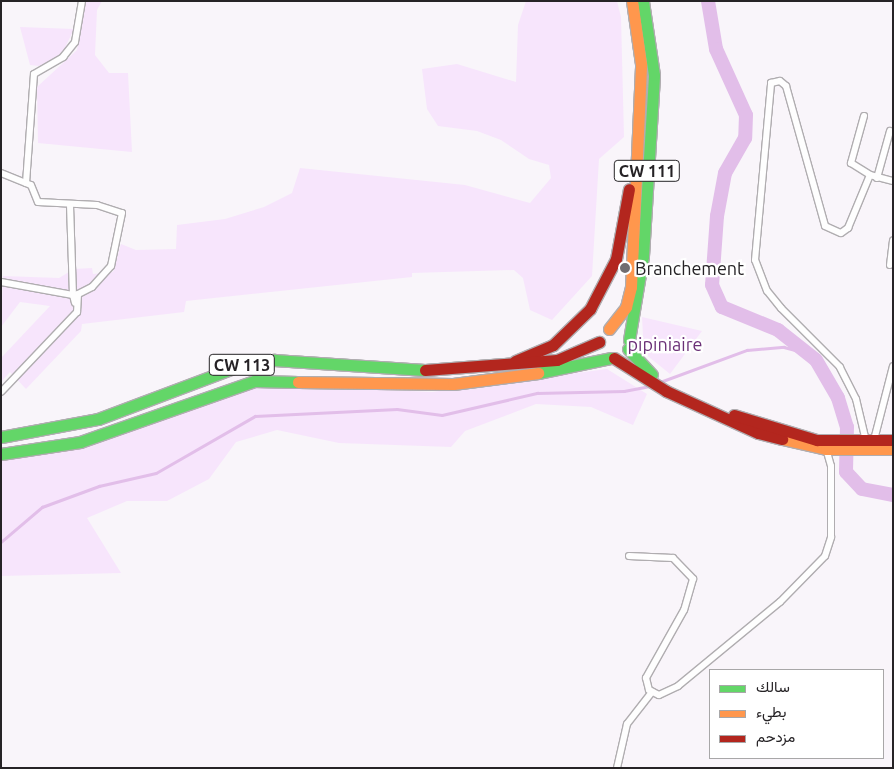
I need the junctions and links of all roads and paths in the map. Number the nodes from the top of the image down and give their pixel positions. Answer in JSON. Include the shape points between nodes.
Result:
{"nodes":[{"id":1,"x":82,"y":1,"type":"edge"},
{"id":2,"x":632,"y":1,"type":"edge"},
{"id":3,"x":643,"y":1,"type":"edge"},
{"id":4,"x":864,"y":116,"type":"dead end"},
{"id":5,"x":890,"y":131,"type":"dead end"},
{"id":6,"x":635,"y":156,"type":"junction"},
{"id":7,"x":1,"y":173,"type":"edge"},
{"id":8,"x":870,"y":175,"type":"junction"},
{"id":9,"x":877,"y":178,"type":"junction"},
{"id":10,"x":893,"y":181,"type":"edge"},
{"id":11,"x":26,"y":183,"type":"junction"},
{"id":12,"x":70,"y":205,"type":"junction"},
{"id":13,"x":893,"y":240,"type":"edge"},
{"id":14,"x":890,"y":265,"type":"dead end"},
{"id":15,"x":1,"y":282,"type":"edge"},
{"id":16,"x":73,"y":295,"type":"junction"},
{"id":17,"x":78,"y":312,"type":"junction"},
{"id":18,"x":609,"y":329,"type":"junction"},
{"id":19,"x":600,"y":342,"type":"junction"},
{"id":20,"x":629,"y":345,"type":"junction"},
{"id":21,"x":612,"y":358,"type":"junction"},
{"id":22,"x":893,"y":366,"type":"edge"},
{"id":23,"x":494,"y":367,"type":"junction"},
{"id":24,"x":650,"y":378,"type":"junction"},
{"id":25,"x":1,"y":392,"type":"edge"},
{"id":26,"x":1,"y":437,"type":"edge"},
{"id":27,"x":893,"y":440,"type":"edge"},
{"id":28,"x":865,"y":443,"type":"junction"},
{"id":29,"x":834,"y":447,"type":"junction"},
{"id":30,"x":893,"y":449,"type":"edge"},
{"id":31,"x":1,"y":454,"type":"edge"},
{"id":32,"x":629,"y":556,"type":"dead end"},
{"id":33,"x":652,"y":692,"type":"junction"},
{"id":34,"x":617,"y":768,"type":"edge"}],
"edges":[{"from":1,"to":11,"type":"street","via":[[72,47],[34,74]]},
{"from":2,"to":6,"type":"highway","via":[[641,64]]},
{"from":3,"to":20,"type":"highway","number":"CW 111","via":[[654,75],[643,256]]},
{"from":4,"to":8,"type":"street","via":[[851,164]]},
{"from":5,"to":9,"type":"street"},
{"from":6,"to":18,"type":"highway","number":"CW 111","via":[[630,294]]},
{"from":6,"to":23,"type":"highway","via":[[616,259],[590,309],[553,345]]},
{"from":7,"to":11,"type":"street"},
{"from":8,"to":9,"type":"street"},
{"from":8,"to":28,"type":"street","via":[[848,228],[841,233],[825,226],[786,86],[780,80],[771,83],[755,260],[767,291],[840,367],[856,399]]},
{"from":9,"to":10,"type":"street"},
{"from":11,"to":12,"type":"street","via":[[38,202]]},
{"from":12,"to":16,"type":"street"},
{"from":12,"to":17,"type":"street","via":[[111,207],[122,213],[111,266],[92,287],[78,294]]},
{"from":13,"to":14,"type":"street"},
{"from":15,"to":16,"type":"street"},
{"from":16,"to":17,"type":"street"},
{"from":17,"to":25,"type":"street"},
{"from":18,"to":19,"type":"highway"},
{"from":18,"to":20,"type":"highway","via":[[624,332]]},
{"from":19,"to":21,"type":"highway"},
{"from":19,"to":23,"type":"highway","via":[[558,360]]},
{"from":20,"to":21,"type":"highway"},
{"from":20,"to":24,"type":"highway"},
{"from":21,"to":24,"type":"highway"},
{"from":21,"to":31,"type":"highway","via":[[574,368],[453,384],[254,381],[80,442]]},
{"from":22,"to":28,"type":"street"},
{"from":23,"to":26,"type":"highway","number":"CW 113","via":[[411,370],[274,360],[239,366],[76,426]]},
{"from":24,"to":29,"type":"highway","via":[[764,426]]},
{"from":27,"to":28,"type":"highway"},
{"from":28,"to":29,"type":"highway"},
{"from":28,"to":30,"type":"highway"},
{"from":29,"to":33,"type":"street","via":[[831,537],[825,556],[803,582],[678,686],[667,693]]},
{"from":32,"to":33,"type":"street","via":[[673,558],[693,579],[684,610],[646,678]]},
{"from":33,"to":34,"type":"street","via":[[626,724]]}]}
